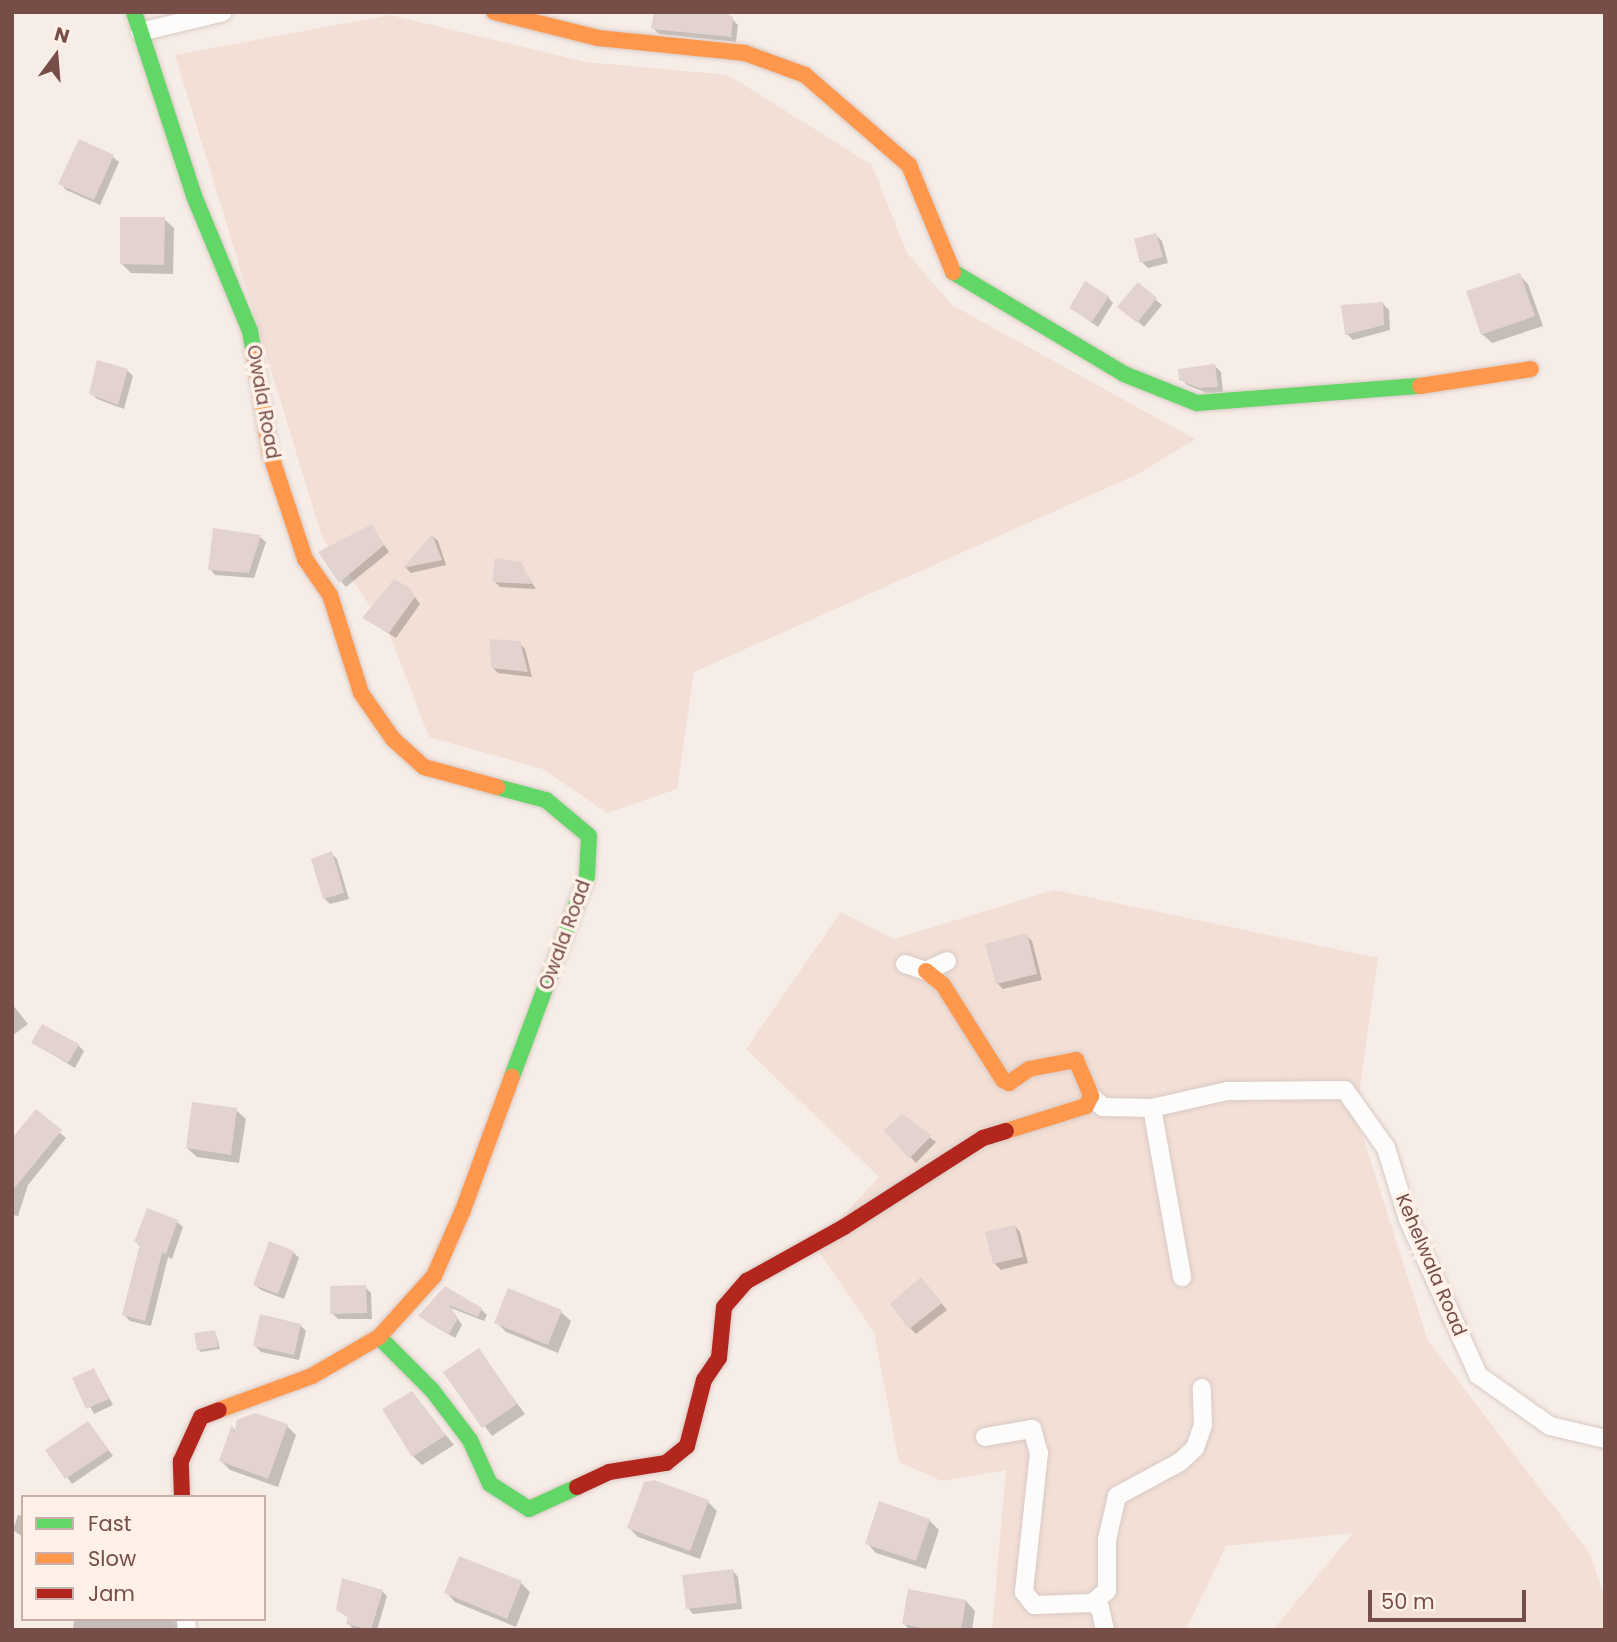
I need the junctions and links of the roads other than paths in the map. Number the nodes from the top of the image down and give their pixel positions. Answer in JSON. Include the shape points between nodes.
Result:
{"nodes":[{"id":1,"x":134,"y":12,"type":"edge"},
{"id":2,"x":223,"y":12,"type":"edge"},
{"id":3,"x":495,"y":12,"type":"edge"},
{"id":4,"x":140,"y":32,"type":"junction"},
{"id":5,"x":1531,"y":369,"type":"dead end"},
{"id":6,"x":947,"y":961,"type":"dead end"},
{"id":7,"x":905,"y":964,"type":"dead end"},
{"id":8,"x":926,"y":971,"type":"junction"},
{"id":9,"x":1091,"y":1096,"type":"junction"},
{"id":10,"x":1152,"y":1108,"type":"junction"},
{"id":11,"x":1182,"y":1277,"type":"dead end"},
{"id":12,"x":379,"y":1336,"type":"junction"},
{"id":13,"x":1202,"y":1388,"type":"dead end"},
{"id":14,"x":985,"y":1437,"type":"dead end"},
{"id":15,"x":1605,"y":1438,"type":"edge"},
{"id":16,"x":182,"y":1495,"type":"edge"},
{"id":17,"x":1092,"y":1603,"type":"junction"},
{"id":18,"x":1105,"y":1630,"type":"edge"}],
"edges":[{"from":1,"to":4,"type":"street","name":"Owala Road"},
{"from":2,"to":4,"type":"street"},
{"from":3,"to":5,"type":"street","via":[[598,38],[745,54],[805,75],[909,166],[953,272],[1124,374],[1197,403],[1406,388]]},
{"from":4,"to":12,"type":"street","name":"Owala Road","via":[[194,196],[250,331],[270,453],[304,559],[330,595],[361,693],[393,739],[424,767],[545,800],[589,836],[587,876],[463,1210],[434,1276]]},
{"from":6,"to":8,"type":"street"},
{"from":7,"to":8,"type":"street"},
{"from":8,"to":9,"type":"street","via":[[943,985],[1003,1080],[1009,1083],[1030,1069],[1076,1060]]},
{"from":9,"to":10,"type":"street","name":"Kehelwala Road","via":[[1103,1107]]},
{"from":9,"to":12,"type":"street","via":[[1086,1106],[983,1138],[844,1227],[747,1281],[724,1307],[719,1358],[704,1380],[687,1446],[666,1463],[609,1472],[529,1508],[489,1484],[470,1440],[432,1390]]},
{"from":10,"to":11,"type":"street"},
{"from":10,"to":15,"type":"street","name":"Kehelwala Road","via":[[1227,1091],[1345,1090],[1386,1148],[1408,1219],[1478,1376],[1550,1426]]},
{"from":12,"to":16,"type":"street","name":"Owala Road","via":[[312,1376],[201,1418],[181,1461]]},
{"from":13,"to":17,"type":"street","via":[[1203,1425],[1195,1448],[1180,1462],[1117,1496],[1107,1540],[1107,1591]]},
{"from":14,"to":17,"type":"street","via":[[1032,1429],[1039,1453],[1024,1592],[1034,1605]]},
{"from":17,"to":18,"type":"street","via":[[1100,1608]]}]}
